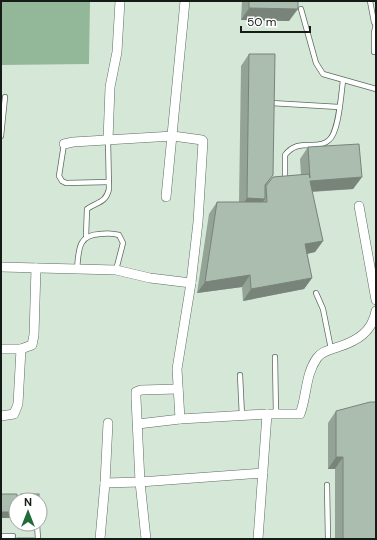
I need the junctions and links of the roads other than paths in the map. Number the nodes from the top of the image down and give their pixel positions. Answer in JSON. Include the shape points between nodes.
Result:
{"nodes":[{"id":1,"x":120,"y":1,"type":"edge"},
{"id":2,"x":185,"y":1,"type":"edge"},
{"id":3,"x":370,"y":1,"type":"edge"},
{"id":4,"x":301,"y":9,"type":"dead end"},
{"id":5,"x":376,"y":24,"type":"edge"},
{"id":6,"x":374,"y":52,"type":"dead end"},
{"id":7,"x":343,"y":81,"type":"junction"},
{"id":8,"x":376,"y":89,"type":"edge"},
{"id":9,"x":5,"y":97,"type":"dead end"},
{"id":10,"x":271,"y":103,"type":"edge"},
{"id":11,"x":339,"y":106,"type":"junction"},
{"id":12,"x":1,"y":136,"type":"edge"},
{"id":13,"x":173,"y":136,"type":"junction"},
{"id":14,"x":108,"y":140,"type":"junction"},
{"id":15,"x":64,"y":144,"type":"joint"},
{"id":16,"x":285,"y":180,"type":"edge"},
{"id":17,"x":109,"y":182,"type":"junction"},
{"id":18,"x":166,"y":197,"type":"dead end"},
{"id":19,"x":359,"y":206,"type":"dead end"},
{"id":20,"x":86,"y":236,"type":"junction"},
{"id":21,"x":1,"y":267,"type":"edge"},
{"id":22,"x":36,"y":268,"type":"junction"},
{"id":23,"x":77,"y":269,"type":"junction"},
{"id":24,"x":116,"y":270,"type":"junction"},
{"id":25,"x":191,"y":284,"type":"junction"},
{"id":26,"x":316,"y":293,"type":"dead end"},
{"id":27,"x":376,"y":300,"type":"edge"},
{"id":28,"x":376,"y":311,"type":"edge"},
{"id":29,"x":1,"y":349,"type":"edge"},
{"id":30,"x":330,"y":349,"type":"junction"},
{"id":31,"x":21,"y":350,"type":"junction"},
{"id":32,"x":274,"y":357,"type":"dead end"},
{"id":33,"x":240,"y":376,"type":"dead end"},
{"id":34,"x":178,"y":389,"type":"junction"},
{"id":35,"x":271,"y":414,"type":"junction"},
{"id":36,"x":1,"y":416,"type":"edge"},
{"id":37,"x":242,"y":416,"type":"junction"},
{"id":38,"x":180,"y":419,"type":"junction"},
{"id":39,"x":108,"y":423,"type":"dead end"},
{"id":40,"x":138,"y":424,"type":"junction"},
{"id":41,"x":263,"y":472,"type":"junction"},
{"id":42,"x":140,"y":482,"type":"junction"},
{"id":43,"x":105,"y":483,"type":"junction"},
{"id":44,"x":327,"y":485,"type":"dead end"},
{"id":45,"x":1,"y":536,"type":"edge"},
{"id":46,"x":13,"y":536,"type":"dead end"},
{"id":47,"x":100,"y":539,"type":"edge"},
{"id":48,"x":146,"y":539,"type":"edge"},
{"id":49,"x":258,"y":539,"type":"edge"},
{"id":50,"x":328,"y":539,"type":"edge"}],
"edges":[{"from":1,"to":14,"type":"street","via":[[117,52],[110,87]]},
{"from":2,"to":13,"type":"street"},
{"from":3,"to":5,"type":"lane"},
{"from":4,"to":7,"type":"lane","via":[[316,64],[323,74]]},
{"from":5,"to":6,"type":"lane"},
{"from":7,"to":8,"type":"lane"},
{"from":7,"to":11,"type":"lane"},
{"from":9,"to":12,"type":"lane"},
{"from":10,"to":11,"type":"lane"},
{"from":11,"to":16,"type":"lane","via":[[335,132],[329,140],[318,145],[298,145],[285,155]]},
{"from":13,"to":14,"type":"street"},
{"from":13,"to":18,"type":"street"},
{"from":13,"to":25,"type":"street","via":[[202,140],[203,144]]},
{"from":14,"to":15,"type":"street"},
{"from":14,"to":17,"type":"lane"},
{"from":15,"to":17,"type":"lane","via":[[59,176],[62,181]]},
{"from":17,"to":20,"type":"lane","via":[[107,196],[103,201],[87,209]]},
{"from":19,"to":27,"type":"street"},
{"from":20,"to":23,"type":"lane","via":[[79,249]]},
{"from":20,"to":24,"type":"lane","via":[[112,233],[119,235],[123,243]]},
{"from":21,"to":22,"type":"street"},
{"from":22,"to":23,"type":"street"},
{"from":22,"to":31,"type":"street","via":[[32,346]]},
{"from":23,"to":24,"type":"street"},
{"from":24,"to":25,"type":"street"},
{"from":25,"to":34,"type":"street","via":[[177,369]]},
{"from":26,"to":30,"type":"lane","via":[[323,309]]},
{"from":28,"to":30,"type":"street","via":[[368,330],[360,338]]},
{"from":29,"to":31,"type":"street"},
{"from":30,"to":35,"type":"street","via":[[317,357],[309,374],[300,414]]},
{"from":31,"to":36,"type":"street","via":[[18,404],[14,414]]},
{"from":32,"to":35,"type":"lane"},
{"from":33,"to":37,"type":"lane"},
{"from":34,"to":38,"type":"street"},
{"from":34,"to":40,"type":"street","via":[[136,392]]},
{"from":35,"to":37,"type":"street"},
{"from":35,"to":41,"type":"street"},
{"from":37,"to":38,"type":"street"},
{"from":38,"to":40,"type":"street"},
{"from":39,"to":43,"type":"street"},
{"from":40,"to":42,"type":"street"},
{"from":41,"to":42,"type":"street"},
{"from":41,"to":49,"type":"street"},
{"from":42,"to":43,"type":"street"},
{"from":42,"to":48,"type":"street"},
{"from":43,"to":47,"type":"street"},
{"from":44,"to":50,"type":"lane"},
{"from":45,"to":46,"type":"lane"}]}
